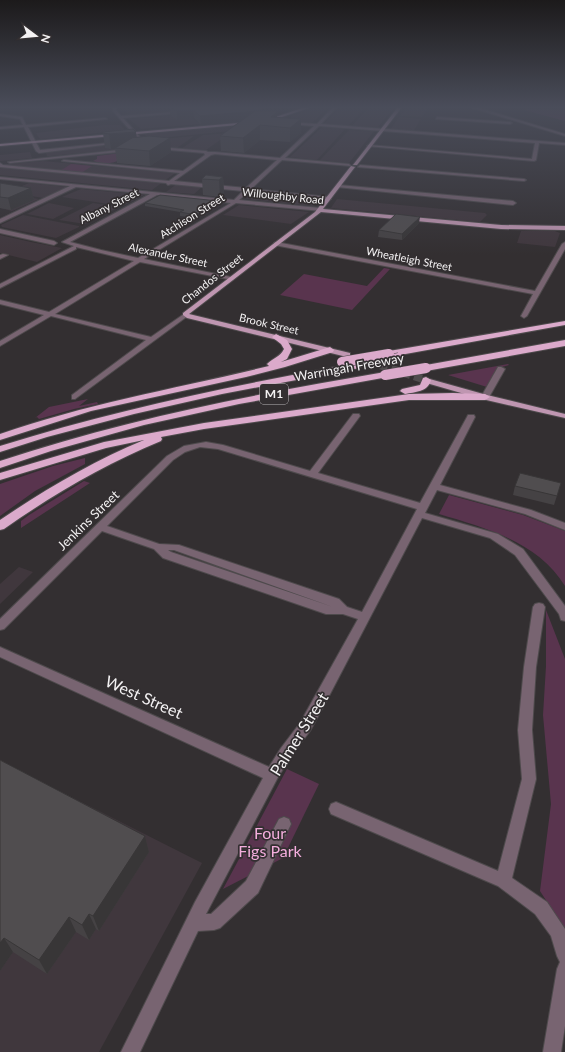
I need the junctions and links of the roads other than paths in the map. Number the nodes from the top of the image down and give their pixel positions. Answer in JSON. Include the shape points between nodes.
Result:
{"nodes":[{"id":1,"x":41,"y":156,"type":"edge"},
{"id":2,"x":72,"y":156,"type":"edge"},
{"id":3,"x":205,"y":156,"type":"edge"},
{"id":4,"x":251,"y":156,"type":"edge"},
{"id":5,"x":283,"y":156,"type":"edge"},
{"id":6,"x":360,"y":156,"type":"edge"},
{"id":7,"x":488,"y":156,"type":"edge"},
{"id":8,"x":535,"y":156,"type":"edge"},
{"id":9,"x":42,"y":159,"type":"junction"},
{"id":10,"x":280,"y":159,"type":"junction"},
{"id":11,"x":0,"y":164,"type":"edge"},
{"id":12,"x":352,"y":165,"type":"junction"},
{"id":13,"x":360,"y":166,"type":"joint"},
{"id":14,"x":149,"y":169,"type":"junction"},
{"id":15,"x":184,"y":172,"type":"junction"},
{"id":16,"x":0,"y":178,"type":"edge"},
{"id":17,"x":134,"y":179,"type":"junction"},
{"id":18,"x":524,"y":180,"type":"dead end"},
{"id":19,"x":171,"y":182,"type":"junction"},
{"id":20,"x":77,"y":186,"type":"junction"},
{"id":21,"x":165,"y":186,"type":"dead end"},
{"id":22,"x":339,"y":186,"type":"junction"},
{"id":23,"x":247,"y":189,"type":"junction"},
{"id":24,"x":158,"y":192,"type":"junction"},
{"id":25,"x":330,"y":198,"type":"junction"},
{"id":26,"x":236,"y":201,"type":"junction"},
{"id":27,"x":513,"y":202,"type":"dead end"},
{"id":28,"x":320,"y":210,"type":"junction"},
{"id":29,"x":0,"y":221,"type":"edge"},
{"id":30,"x":565,"y":228,"type":"edge"},
{"id":31,"x":0,"y":231,"type":"edge"},
{"id":32,"x":60,"y":242,"type":"junction"},
{"id":33,"x":276,"y":244,"type":"junction"},
{"id":34,"x":565,"y":244,"type":"edge"},
{"id":35,"x":74,"y":248,"type":"junction"},
{"id":36,"x":100,"y":252,"type":"junction"},
{"id":37,"x":140,"y":260,"type":"junction"},
{"id":38,"x":231,"y":279,"type":"junction"},
{"id":39,"x":0,"y":286,"type":"edge"},
{"id":40,"x":538,"y":293,"type":"junction"},
{"id":41,"x":0,"y":302,"type":"edge"},
{"id":42,"x":49,"y":314,"type":"junction"},
{"id":43,"x":186,"y":315,"type":"junction"},
{"id":44,"x":524,"y":316,"type":"dead end"},
{"id":45,"x":565,"y":323,"type":"edge"},
{"id":46,"x":565,"y":331,"type":"edge"},
{"id":47,"x":276,"y":337,"type":"junction"},
{"id":48,"x":151,"y":340,"type":"junction"},
{"id":49,"x":565,"y":343,"type":"edge"},
{"id":50,"x":0,"y":344,"type":"edge"},
{"id":51,"x":549,"y":347,"type":"junction"},
{"id":52,"x":565,"y":347,"type":"edge"},
{"id":53,"x":330,"y":350,"type":"junction"},
{"id":54,"x":345,"y":358,"type":"junction"},
{"id":55,"x":501,"y":369,"type":"dead end"},
{"id":56,"x":258,"y":371,"type":"junction"},
{"id":57,"x":287,"y":378,"type":"junction"},
{"id":58,"x":426,"y":380,"type":"joint"},
{"id":59,"x":485,"y":397,"type":"junction"},
{"id":60,"x":75,"y":398,"type":"dead end"},
{"id":61,"x":330,"y":407,"type":"junction"},
{"id":62,"x":356,"y":416,"type":"dead end"},
{"id":63,"x":565,"y":416,"type":"edge"},
{"id":64,"x":471,"y":417,"type":"dead end"},
{"id":65,"x":204,"y":426,"type":"junction"},
{"id":66,"x":0,"y":437,"type":"edge"},
{"id":67,"x":0,"y":449,"type":"edge"},
{"id":68,"x":0,"y":465,"type":"edge"},
{"id":69,"x":312,"y":474,"type":"junction"},
{"id":70,"x":0,"y":477,"type":"edge"},
{"id":71,"x":433,"y":486,"type":"junction"},
{"id":72,"x":421,"y":510,"type":"junction"},
{"id":73,"x":0,"y":526,"type":"edge"},
{"id":74,"x":99,"y":527,"type":"junction"},
{"id":75,"x":565,"y":527,"type":"edge"},
{"id":76,"x":539,"y":606,"type":"dead end"},
{"id":77,"x":364,"y":617,"type":"junction"},
{"id":78,"x":565,"y":617,"type":"edge"},
{"id":79,"x":0,"y":626,"type":"edge"},
{"id":80,"x":0,"y":652,"type":"edge"},
{"id":81,"x":272,"y":775,"type":"junction"},
{"id":82,"x":336,"y":809,"type":"dead end"},
{"id":83,"x":284,"y":824,"type":"dead end"},
{"id":84,"x":502,"y":881,"type":"junction"},
{"id":85,"x":194,"y":923,"type":"junction"},
{"id":86,"x":565,"y":956,"type":"edge"},
{"id":87,"x":565,"y":969,"type":"edge"},
{"id":88,"x":130,"y":1052,"type":"edge"},
{"id":89,"x":552,"y":1052,"type":"edge"}],
"edges":[{"from":1,"to":9,"type":"street"},
{"from":2,"to":9,"type":"street"},
{"from":3,"to":15,"type":"street"},
{"from":4,"to":10,"type":"street"},
{"from":5,"to":10,"type":"street","name":"Atchison Street"},
{"from":6,"to":12,"type":"main road","name":"Chandos Street"},
{"from":7,"to":8,"type":"street","via":[[534,160]]},
{"from":9,"to":11,"type":"street"},
{"from":9,"to":14,"type":"street"},
{"from":10,"to":12,"type":"street"},
{"from":10,"to":23,"type":"street","name":"Atchison Street"},
{"from":11,"to":17,"type":"street"},
{"from":12,"to":13,"type":"main road"},
{"from":12,"to":22,"type":"main road","name":"Chandos Street"},
{"from":13,"to":18,"type":"street"},
{"from":14,"to":15,"type":"street"},
{"from":14,"to":17,"type":"street"},
{"from":15,"to":19,"type":"street"},
{"from":16,"to":20,"type":"street","name":"Willoughby Road"},
{"from":17,"to":19,"type":"street"},
{"from":19,"to":21,"type":"street"},
{"from":19,"to":23,"type":"street"},
{"from":20,"to":24,"type":"street","name":"Willoughby Road"},
{"from":20,"to":29,"type":"street"},
{"from":22,"to":25,"type":"main road","name":"Chandos Street"},
{"from":22,"to":27,"type":"street"},
{"from":23,"to":25,"type":"street"},
{"from":23,"to":26,"type":"street","name":"Atchison Street"},
{"from":24,"to":26,"type":"street","name":"Willoughby Road"},
{"from":24,"to":32,"type":"street","name":"Albany Street"},
{"from":25,"to":28,"type":"main road","name":"Chandos Street"},
{"from":26,"to":28,"type":"street","name":"Willoughby Road"},
{"from":26,"to":37,"type":"street","name":"Atchison Street"},
{"from":28,"to":30,"type":"main road","name":"Willoughby Road","via":[[495,227]]},
{"from":28,"to":33,"type":"main road","name":"Chandos Street"},
{"from":31,"to":32,"type":"street","name":"Alexander Street"},
{"from":32,"to":35,"type":"street","name":"Alexander Street"},
{"from":32,"to":36,"type":"street","name":"Alexander Street"},
{"from":33,"to":38,"type":"main road","name":"Chandos Street"},
{"from":33,"to":40,"type":"street","name":"Wheatleigh Street"},
{"from":34,"to":40,"type":"street"},
{"from":35,"to":36,"type":"street","name":"Alexander Street"},
{"from":35,"to":39,"type":"street"},
{"from":36,"to":37,"type":"street","name":"Alexander Street"},
{"from":37,"to":38,"type":"street","name":"Alexander Street"},
{"from":37,"to":42,"type":"street","name":"Atchison Street"},
{"from":38,"to":43,"type":"main road","name":"Chandos Street"},
{"from":40,"to":44,"type":"street"},
{"from":41,"to":42,"type":"street"},
{"from":42,"to":48,"type":"street"},
{"from":42,"to":50,"type":"street","name":"Atchison Street"},
{"from":43,"to":47,"type":"main road","name":"Brook Street"},
{"from":43,"to":48,"type":"street","name":"Chandos Street"},
{"from":45,"to":54,"type":"highway","bridge":true,"via":[[389,354]]},
{"from":46,"to":57,"type":"highway","name":"Warringah Freeway","number":"M1","bridge":true},
{"from":47,"to":53,"type":"main road","name":"Brook Street"},
{"from":47,"to":56,"type":"highway","via":[[287,346],[287,352],[279,360]]},
{"from":48,"to":60,"type":"street","name":"Chandos Street"},
{"from":49,"to":51,"type":"highway","name":"Warringah Freeway","number":"M1"},
{"from":51,"to":52,"type":"highway"},
{"from":51,"to":68,"type":"highway","name":"Warringah Freeway","number":"M1","bridge":true,"via":[[263,396],[164,416]]},
{"from":53,"to":54,"type":"main road","name":"Brook Street"},
{"from":53,"to":56,"type":"highway"},
{"from":54,"to":57,"type":"highway","via":[[300,370]]},
{"from":55,"to":59,"type":"street"},
{"from":56,"to":66,"type":"highway","via":[[89,409]]},
{"from":57,"to":67,"type":"highway","name":"Warringah Freeway","number":"M1","via":[[128,412]]},
{"from":58,"to":59,"type":"main road"},
{"from":58,"to":61,"type":"highway","via":[[424,386],[419,388],[338,403]]},
{"from":59,"to":61,"type":"highway","via":[[420,396]]},
{"from":59,"to":63,"type":"main road"},
{"from":61,"to":65,"type":"highway"},
{"from":62,"to":69,"type":"street"},
{"from":64,"to":71,"type":"street","name":"Palmer Street"},
{"from":65,"to":70,"type":"highway","via":[[104,445]]},
{"from":65,"to":73,"type":"highway","via":[[170,434],[98,465],[36,500]]},
{"from":69,"to":72,"type":"street"},
{"from":69,"to":74,"type":"street","name":"Jenkins Street","via":[[220,447],[202,444],[184,448],[170,458]]},
{"from":71,"to":72,"type":"street","name":"Palmer Street"},
{"from":71,"to":75,"type":"street","via":[[528,512]]},
{"from":72,"to":77,"type":"street","name":"Palmer Street"},
{"from":72,"to":78,"type":"street","via":[[494,536],[518,552]]},
{"from":74,"to":77,"type":"street","via":[[158,546],[167,555],[330,611],[343,610]]},
{"from":74,"to":79,"type":"street","name":"Jenkins Street"},
{"from":76,"to":84,"type":"street","via":[[530,667],[525,730],[529,779]]},
{"from":77,"to":81,"type":"street","name":"Palmer Street","via":[[311,718]]},
{"from":80,"to":81,"type":"street","name":"West Street"},
{"from":81,"to":85,"type":"street","name":"Palmer Street"},
{"from":82,"to":84,"type":"street"},
{"from":83,"to":85,"type":"street","via":[[252,887],[214,922]]},
{"from":84,"to":86,"type":"street","via":[[541,908],[558,932]]},
{"from":85,"to":88,"type":"street","name":"Palmer Street"},
{"from":87,"to":89,"type":"street"}]}
